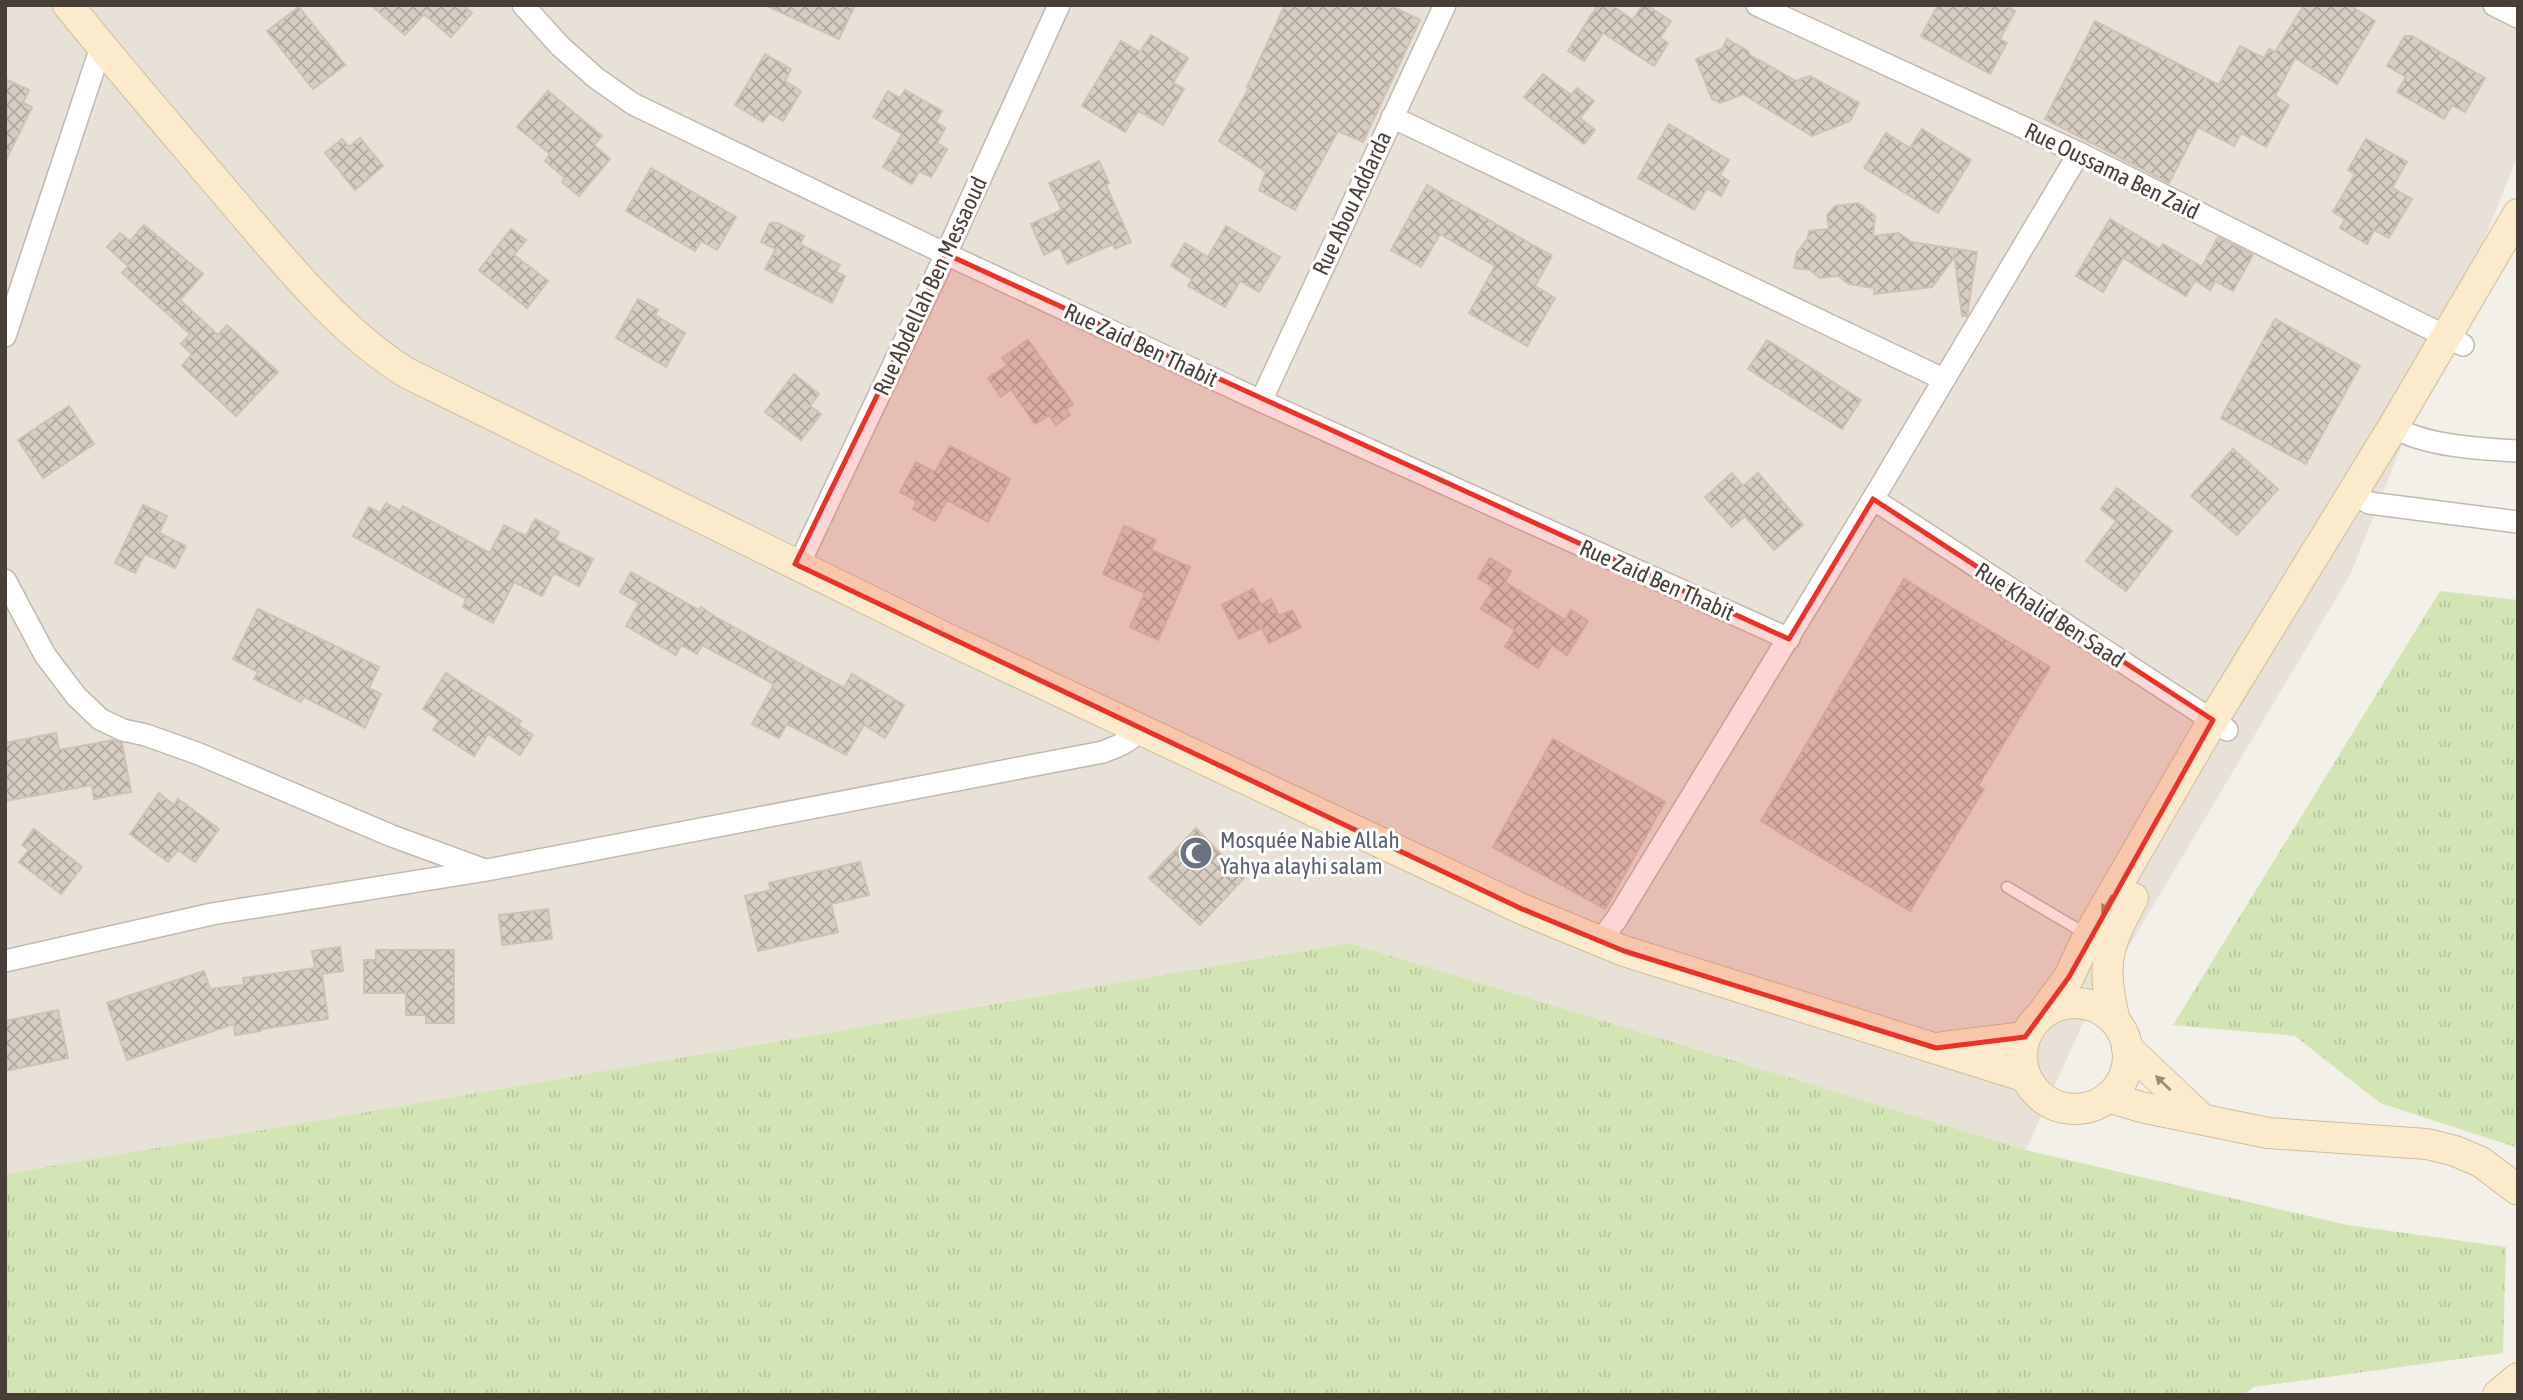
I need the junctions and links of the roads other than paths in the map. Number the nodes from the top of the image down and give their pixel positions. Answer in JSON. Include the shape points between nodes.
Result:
{"nodes":[{"id":1,"x":68,"y":5,"type":"edge"},
{"id":2,"x":523,"y":5,"type":"edge"},
{"id":3,"x":1059,"y":5,"type":"edge"},
{"id":4,"x":1444,"y":5,"type":"edge"},
{"id":5,"x":1757,"y":5,"type":"edge"},
{"id":6,"x":2494,"y":5,"type":"edge"},
{"id":7,"x":2518,"y":17,"type":"edge"},
{"id":8,"x":102,"y":47,"type":"junction"},
{"id":9,"x":1392,"y":117,"type":"junction"},
{"id":10,"x":2079,"y":153,"type":"junction"},
{"id":11,"x":2518,"y":214,"type":"edge"},
{"id":12,"x":946,"y":254,"type":"junction"},
{"id":13,"x":2518,"y":254,"type":"edge"},
{"id":14,"x":5,"y":336,"type":"edge"},
{"id":15,"x":2455,"y":340,"type":"junction"},
{"id":16,"x":1943,"y":379,"type":"junction"},
{"id":17,"x":1261,"y":401,"type":"junction"},
{"id":18,"x":2401,"y":432,"type":"junction"},
{"id":19,"x":2518,"y":451,"type":"edge"},
{"id":20,"x":2360,"y":498,"type":"junction"},
{"id":21,"x":1873,"y":499,"type":"junction"},
{"id":22,"x":2518,"y":522,"type":"edge"},
{"id":23,"x":795,"y":564,"type":"junction"},
{"id":24,"x":5,"y":580,"type":"edge"},
{"id":25,"x":1789,"y":639,"type":"junction"},
{"id":26,"x":2220,"y":725,"type":"junction"},
{"id":27,"x":1139,"y":728,"type":"junction"},
{"id":28,"x":487,"y":870,"type":"junction"},
{"id":29,"x":2007,"y":887,"type":"dead end"},
{"id":30,"x":2088,"y":936,"type":"junction"},
{"id":31,"x":1599,"y":942,"type":"junction"},
{"id":32,"x":5,"y":961,"type":"edge"},
{"id":33,"x":2115,"y":1021,"type":"junction"},
{"id":34,"x":2033,"y":1026,"type":"junction"},
{"id":35,"x":1936,"y":1048,"type":"junction"},
{"id":36,"x":2126,"y":1048,"type":"junction"},
{"id":37,"x":2026,"y":1077,"type":"junction"},
{"id":38,"x":2108,"y":1097,"type":"junction"},
{"id":39,"x":2201,"y":1118,"type":"junction"},
{"id":40,"x":2518,"y":1190,"type":"edge"},
{"id":41,"x":2518,"y":1378,"type":"edge"},
{"id":42,"x":2498,"y":1395,"type":"edge"}],
"edges":[{"from":1,"to":8,"type":"street"},
{"from":2,"to":12,"type":"street","name":"Rue Zaid Ben Thabit","via":[[560,46],[634,104]]},
{"from":3,"to":12,"type":"street","name":"Rue Abdellah Ben Messaoud"},
{"from":4,"to":9,"type":"street","name":"Rue Abou Addarda"},
{"from":5,"to":10,"type":"street","name":"Rue Oussama Ben Zaid"},
{"from":6,"to":7,"type":"street"},
{"from":8,"to":14,"type":"street"},
{"from":8,"to":23,"type":"street","via":[[256,228],[368,347],[427,384]]},
{"from":9,"to":16,"type":"street"},
{"from":9,"to":17,"type":"street","name":"Rue Abou Addarda"},
{"from":10,"to":15,"type":"street","name":"Rue Oussama Ben Zaid"},
{"from":10,"to":16,"type":"street"},
{"from":11,"to":15,"type":"street"},
{"from":12,"to":17,"type":"street","name":"Rue Zaid Ben Thabit"},
{"from":12,"to":23,"type":"street","name":"Rue Abdellah Ben Messaoud","via":[[801,560]]},
{"from":13,"to":15,"type":"street"},
{"from":15,"to":18,"type":"street"},
{"from":16,"to":21,"type":"street"},
{"from":17,"to":25,"type":"street","name":"Rue Zaid Ben Thabit"},
{"from":18,"to":19,"type":"street","via":[[2483,449]]},
{"from":18,"to":20,"type":"street"},
{"from":20,"to":22,"type":"street"},
{"from":20,"to":26,"type":"street"},
{"from":21,"to":25,"type":"street"},
{"from":21,"to":26,"type":"street","name":"Rue Khalid Ben Saad"},
{"from":23,"to":27,"type":"street"},
{"from":24,"to":28,"type":"street","via":[[45,655],[100,719]]},
{"from":25,"to":31,"type":"street"},
{"from":26,"to":30,"type":"street","one_way":true},
{"from":26,"to":33,"type":"street","via":[[2113,933],[2107,989]]},
{"from":27,"to":28,"type":"street","via":[[1135,736],[1104,752]]},
{"from":27,"to":31,"type":"street"},
{"from":28,"to":32,"type":"street","via":[[212,914]]},
{"from":29,"to":30,"type":"lane"},
{"from":30,"to":34,"type":"street","via":[[2069,977]]},
{"from":31,"to":35,"type":"street"},
{"from":33,"to":34,"type":"street","via":[[2094,1006],[2066,1003]]},
{"from":33,"to":36,"type":"street"},
{"from":34,"to":35,"type":"street"},
{"from":34,"to":37,"type":"street","via":[[2022,1064]]},
{"from":35,"to":37,"type":"street"},
{"from":36,"to":38,"type":"street","via":[[2125,1075]]},
{"from":39,"to":36,"type":"street","one_way":true},
{"from":37,"to":38,"type":"street","via":[[2043,1099],[2058,1106],[2083,1109]]},
{"from":38,"to":39,"type":"street"},
{"from":39,"to":40,"type":"street","via":[[2268,1133],[2427,1144],[2482,1163]]},
{"from":41,"to":42,"type":"street"}]}
